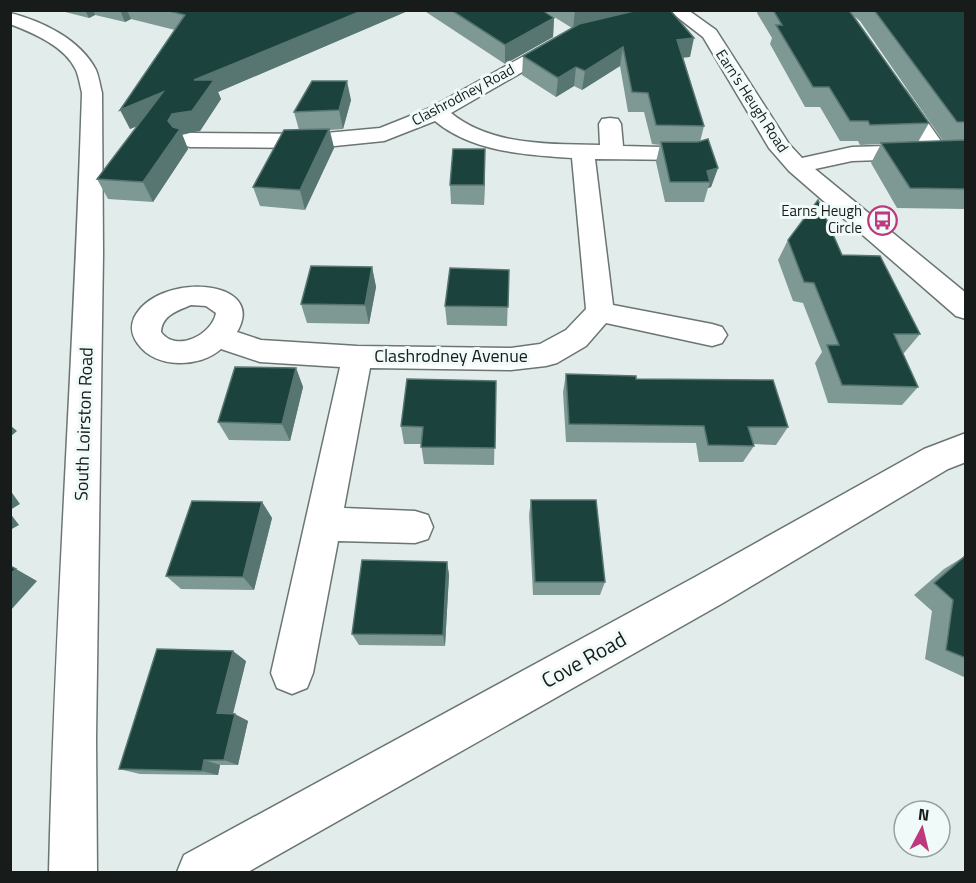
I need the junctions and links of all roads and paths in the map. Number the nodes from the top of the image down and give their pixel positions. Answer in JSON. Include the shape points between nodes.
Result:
{"nodes":[{"id":1,"x":670,"y":13,"type":"edge"},
{"id":2,"x":10,"y":18,"type":"edge"},
{"id":3,"x":552,"y":26,"type":"edge"},
{"id":4,"x":884,"y":74,"type":"edge"},
{"id":5,"x":437,"y":112,"type":"junction"},
{"id":6,"x":610,"y":124,"type":"dead end"},
{"id":7,"x":190,"y":140,"type":"dead end"},
{"id":8,"x":936,"y":150,"type":"junction"},
{"id":9,"x":966,"y":150,"type":"edge"},
{"id":10,"x":583,"y":151,"type":"junction"},
{"id":11,"x":612,"y":151,"type":"junction"},
{"id":12,"x":692,"y":153,"type":"edge"},
{"id":13,"x":798,"y":166,"type":"junction"},
{"id":14,"x":966,"y":309,"type":"edge"},
{"id":15,"x":600,"y":312,"type":"junction"},
{"id":16,"x":712,"y":335,"type":"dead end"},
{"id":17,"x":218,"y":337,"type":"dead end"},
{"id":18,"x":357,"y":357,"type":"junction"},
{"id":19,"x":966,"y":447,"type":"edge"},
{"id":20,"x":323,"y":524,"type":"junction"},
{"id":21,"x":415,"y":527,"type":"dead end"},
{"id":22,"x":292,"y":673,"type":"dead end"},
{"id":23,"x":72,"y":873,"type":"edge"},
{"id":24,"x":201,"y":873,"type":"edge"}],
"edges":[{"from":1,"to":13,"type":"street","name":"Earn's Heugh Road","via":[[710,34],[780,148]]},
{"from":2,"to":23,"type":"street","name":"South Loirston Road","via":[[42,32],[76,55],[93,93]]},
{"from":3,"to":5,"type":"street","name":"Clashrodney Road","via":[[575,36]]},
{"from":4,"to":8,"type":"street"},
{"from":5,"to":7,"type":"street","name":"Clashrodney Road","via":[[384,134],[237,150]]},
{"from":5,"to":10,"type":"street","via":[[463,131],[509,146]]},
{"from":6,"to":11,"type":"street"},
{"from":8,"to":9,"type":"street"},
{"from":8,"to":13,"type":"street","via":[[852,154]]},
{"from":10,"to":11,"type":"street"},
{"from":10,"to":15,"type":"street"},
{"from":11,"to":12,"type":"street"},
{"from":13,"to":14,"type":"street","name":"Earn's Heugh Road"},
{"from":15,"to":16,"type":"street"},
{"from":15,"to":18,"type":"street","name":"Clashrodney Avenue","via":[[576,338],[546,355],[511,359]]},
{"from":17,"to":18,"type":"street","name":"Clashrodney Avenue","via":[[260,351]]},
{"from":18,"to":20,"type":"street","name":"Clashrodney Avenue"},
{"from":19,"to":24,"type":"street","name":"Cove Road","via":[[936,459]]},
{"from":20,"to":21,"type":"street"},
{"from":20,"to":22,"type":"street","name":"Clashrodney Avenue"}]}
